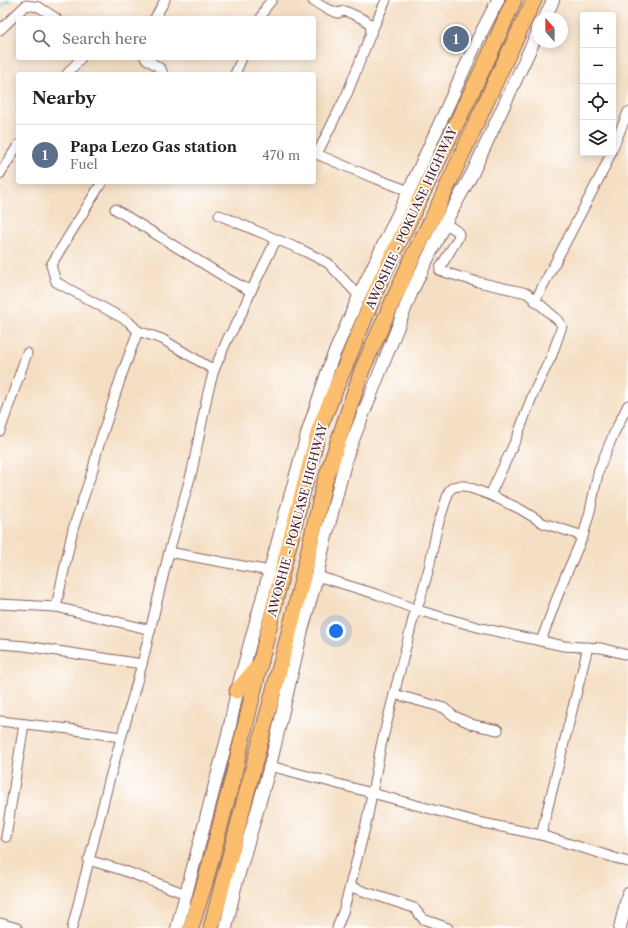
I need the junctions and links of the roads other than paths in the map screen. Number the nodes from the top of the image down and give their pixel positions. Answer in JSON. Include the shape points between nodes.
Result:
{"nodes":[{"id":1,"x":165,"y":0,"type":"edge"},
{"id":2,"x":272,"y":0,"type":"edge"},
{"id":3,"x":386,"y":0,"type":"edge"},
{"id":4,"x":498,"y":0,"type":"edge"},
{"id":5,"x":514,"y":0,"type":"edge"},
{"id":6,"x":534,"y":0,"type":"edge"},
{"id":7,"x":553,"y":0,"type":"edge"},
{"id":8,"x":314,"y":1,"type":"edge"},
{"id":9,"x":548,"y":12,"type":"edge"},
{"id":10,"x":53,"y":16,"type":"edge"},
{"id":11,"x":157,"y":16,"type":"edge"},
{"id":12,"x":262,"y":16,"type":"edge"},
{"id":13,"x":0,"y":30,"type":"edge"},
{"id":14,"x":371,"y":33,"type":"junction"},
{"id":15,"x":532,"y":45,"type":"edge"},
{"id":16,"x":79,"y":60,"type":"edge"},
{"id":17,"x":148,"y":60,"type":"edge"},
{"id":18,"x":241,"y":60,"type":"edge"},
{"id":19,"x":70,"y":72,"type":"edge"},
{"id":20,"x":162,"y":72,"type":"edge"},
{"id":21,"x":236,"y":72,"type":"edge"},
{"id":22,"x":628,"y":113,"type":"edge"},
{"id":23,"x":616,"y":141,"type":"edge"},
{"id":24,"x":16,"y":148,"type":"edge"},
{"id":25,"x":316,"y":151,"type":"edge"},
{"id":26,"x":316,"y":153,"type":"edge"},
{"id":27,"x":610,"y":156,"type":"edge"},
{"id":28,"x":0,"y":174,"type":"edge"},
{"id":29,"x":101,"y":184,"type":"edge"},
{"id":30,"x":409,"y":191,"type":"junction"},
{"id":31,"x":115,"y":209,"type":"dead end"},
{"id":32,"x":218,"y":215,"type":"dead end"},
{"id":33,"x":445,"y":224,"type":"junction"},
{"id":34,"x":276,"y":240,"type":"junction"},
{"id":35,"x":400,"y":240,"type":"junction"},
{"id":36,"x":414,"y":254,"type":"junction"},
{"id":37,"x":251,"y":291,"type":"junction"},
{"id":38,"x":359,"y":296,"type":"junction"},
{"id":39,"x":535,"y":301,"type":"junction"},
{"id":40,"x":138,"y":331,"type":"junction"},
{"id":41,"x":27,"y":353,"type":"dead end"},
{"id":42,"x":214,"y":370,"type":"junction"},
{"id":43,"x":628,"y":405,"type":"edge"},
{"id":44,"x":0,"y":431,"type":"edge"},
{"id":45,"x":490,"y":495,"type":"junction"},
{"id":46,"x":583,"y":536,"type":"junction"},
{"id":47,"x":169,"y":552,"type":"junction"},
{"id":48,"x":270,"y":571,"type":"junction"},
{"id":49,"x":317,"y":576,"type":"junction"},
{"id":50,"x":0,"y":604,"type":"edge"},
{"id":51,"x":56,"y":608,"type":"junction"},
{"id":52,"x":417,"y":610,"type":"junction"},
{"id":53,"x":151,"y":630,"type":"junction"},
{"id":54,"x":541,"y":641,"type":"junction"},
{"id":55,"x":0,"y":644,"type":"edge"},
{"id":56,"x":588,"y":647,"type":"junction"},
{"id":57,"x":628,"y":655,"type":"edge"},
{"id":58,"x":260,"y":663,"type":"junction"},
{"id":59,"x":142,"y":664,"type":"junction"},
{"id":60,"x":237,"y":691,"type":"junction"},
{"id":61,"x":394,"y":694,"type":"junction"},
{"id":62,"x":0,"y":721,"type":"edge"},
{"id":63,"x":24,"y":724,"type":"junction"},
{"id":64,"x":498,"y":730,"type":"dead end"},
{"id":65,"x":120,"y":737,"type":"junction"},
{"id":66,"x":270,"y":766,"type":"junction"},
{"id":67,"x":372,"y":792,"type":"junction"},
{"id":68,"x":541,"y":835,"type":"junction"},
{"id":69,"x":6,"y":836,"type":"dead end"},
{"id":70,"x":88,"y":860,"type":"junction"},
{"id":71,"x":628,"y":862,"type":"edge"},
{"id":72,"x":351,"y":887,"type":"junction"},
{"id":73,"x":186,"y":894,"type":"junction"},
{"id":74,"x":628,"y":894,"type":"edge"},
{"id":75,"x":0,"y":923,"type":"edge"},
{"id":76,"x":17,"y":928,"type":"edge"},
{"id":77,"x":72,"y":928,"type":"edge"},
{"id":78,"x":177,"y":928,"type":"edge"},
{"id":79,"x":192,"y":928,"type":"edge"},
{"id":80,"x":211,"y":928,"type":"edge"},
{"id":81,"x":226,"y":928,"type":"edge"},
{"id":82,"x":337,"y":928,"type":"edge"},
{"id":83,"x":448,"y":928,"type":"edge"},
{"id":84,"x":620,"y":928,"type":"edge"}],
"edges":[{"from":1,"to":11,"type":"street"},
{"from":2,"to":12,"type":"street"},
{"from":3,"to":14,"type":"street"},
{"from":4,"to":30,"type":"street"},
{"from":5,"to":35,"type":"main road","name":"AWOSHIE - POKUASE HIGHWAY"},
{"from":6,"to":36,"type":"main road","name":"AWOSHIE - POKUASE HIGHWAY"},
{"from":7,"to":9,"type":"street"},
{"from":8,"to":14,"type":"street","via":[[325,8],[344,11],[365,20],[370,24]]},
{"from":10,"to":13,"type":"street","via":[[39,8],[26,5]]},
{"from":14,"to":25,"type":"street","via":[[347,94]]},
{"from":15,"to":33,"type":"street","via":[[472,174]]},
{"from":16,"to":19,"type":"street"},
{"from":17,"to":20,"type":"street"},
{"from":18,"to":21,"type":"street"},
{"from":22,"to":23,"type":"street"},
{"from":24,"to":28,"type":"street"},
{"from":26,"to":30,"type":"street"},
{"from":27,"to":39,"type":"street"},
{"from":29,"to":40,"type":"street","via":[[51,265],[56,282],[128,320]]},
{"from":30,"to":38,"type":"street"},
{"from":31,"to":37,"type":"street"},
{"from":32,"to":34,"type":"street"},
{"from":33,"to":39,"type":"street","via":[[459,234],[440,271],[527,293]]},
{"from":33,"to":49,"type":"street","via":[[412,291],[347,455]]},
{"from":34,"to":37,"type":"street"},
{"from":34,"to":38,"type":"street","via":[[328,263]]},
{"from":35,"to":36,"type":"main road"},
{"from":35,"to":58,"type":"main road","name":"AWOSHIE - POKUASE HIGHWAY","via":[[319,429]]},
{"from":36,"to":80,"type":"main road","name":"AWOSHIE - POKUASE HIGHWAY","via":[[362,370],[324,484],[296,606]]},
{"from":37,"to":42,"type":"street"},
{"from":38,"to":48,"type":"street","via":[[331,361],[308,431]]},
{"from":39,"to":45,"type":"street","via":[[559,320],[562,326],[552,355]]},
{"from":40,"to":42,"type":"street","via":[[162,339]]},
{"from":40,"to":51,"type":"street","via":[[96,451],[73,528]]},
{"from":41,"to":44,"type":"street"},
{"from":42,"to":47,"type":"street","via":[[192,472]]},
{"from":43,"to":46,"type":"street","via":[[599,468]]},
{"from":45,"to":46,"type":"street","via":[[543,523]]},
{"from":45,"to":52,"type":"street","via":[[465,486],[458,486],[449,491]]},
{"from":46,"to":54,"type":"street"},
{"from":47,"to":48,"type":"street"},
{"from":47,"to":53,"type":"street"},
{"from":48,"to":60,"type":"street"},
{"from":49,"to":52,"type":"street"},
{"from":49,"to":66,"type":"street"},
{"from":50,"to":51,"type":"street"},
{"from":51,"to":53,"type":"street"},
{"from":52,"to":54,"type":"street"},
{"from":52,"to":61,"type":"street"},
{"from":53,"to":59,"type":"street"},
{"from":54,"to":56,"type":"street","via":[[564,646]]},
{"from":55,"to":59,"type":"street"},
{"from":56,"to":57,"type":"street"},
{"from":56,"to":68,"type":"street"},
{"from":58,"to":60,"type":"main road"},
{"from":58,"to":79,"type":"main road","name":"AWOSHIE - POKUASE HIGHWAY","via":[[234,773]]},
{"from":59,"to":65,"type":"street"},
{"from":60,"to":73,"type":"street"},
{"from":61,"to":64,"type":"street","via":[[444,708],[454,716],[474,725]]},
{"from":61,"to":67,"type":"street"},
{"from":62,"to":63,"type":"street"},
{"from":63,"to":65,"type":"street"},
{"from":63,"to":69,"type":"street"},
{"from":65,"to":70,"type":"street"},
{"from":66,"to":67,"type":"street"},
{"from":66,"to":81,"type":"street","via":[[235,887]]},
{"from":67,"to":68,"type":"street","via":[[478,822]]},
{"from":67,"to":72,"type":"street"},
{"from":68,"to":71,"type":"street"},
{"from":70,"to":73,"type":"street"},
{"from":70,"to":77,"type":"street"},
{"from":72,"to":82,"type":"street"},
{"from":72,"to":83,"type":"street","via":[[414,908],[423,919]]},
{"from":73,"to":78,"type":"street"},
{"from":74,"to":84,"type":"street"},
{"from":75,"to":76,"type":"street"}]}
